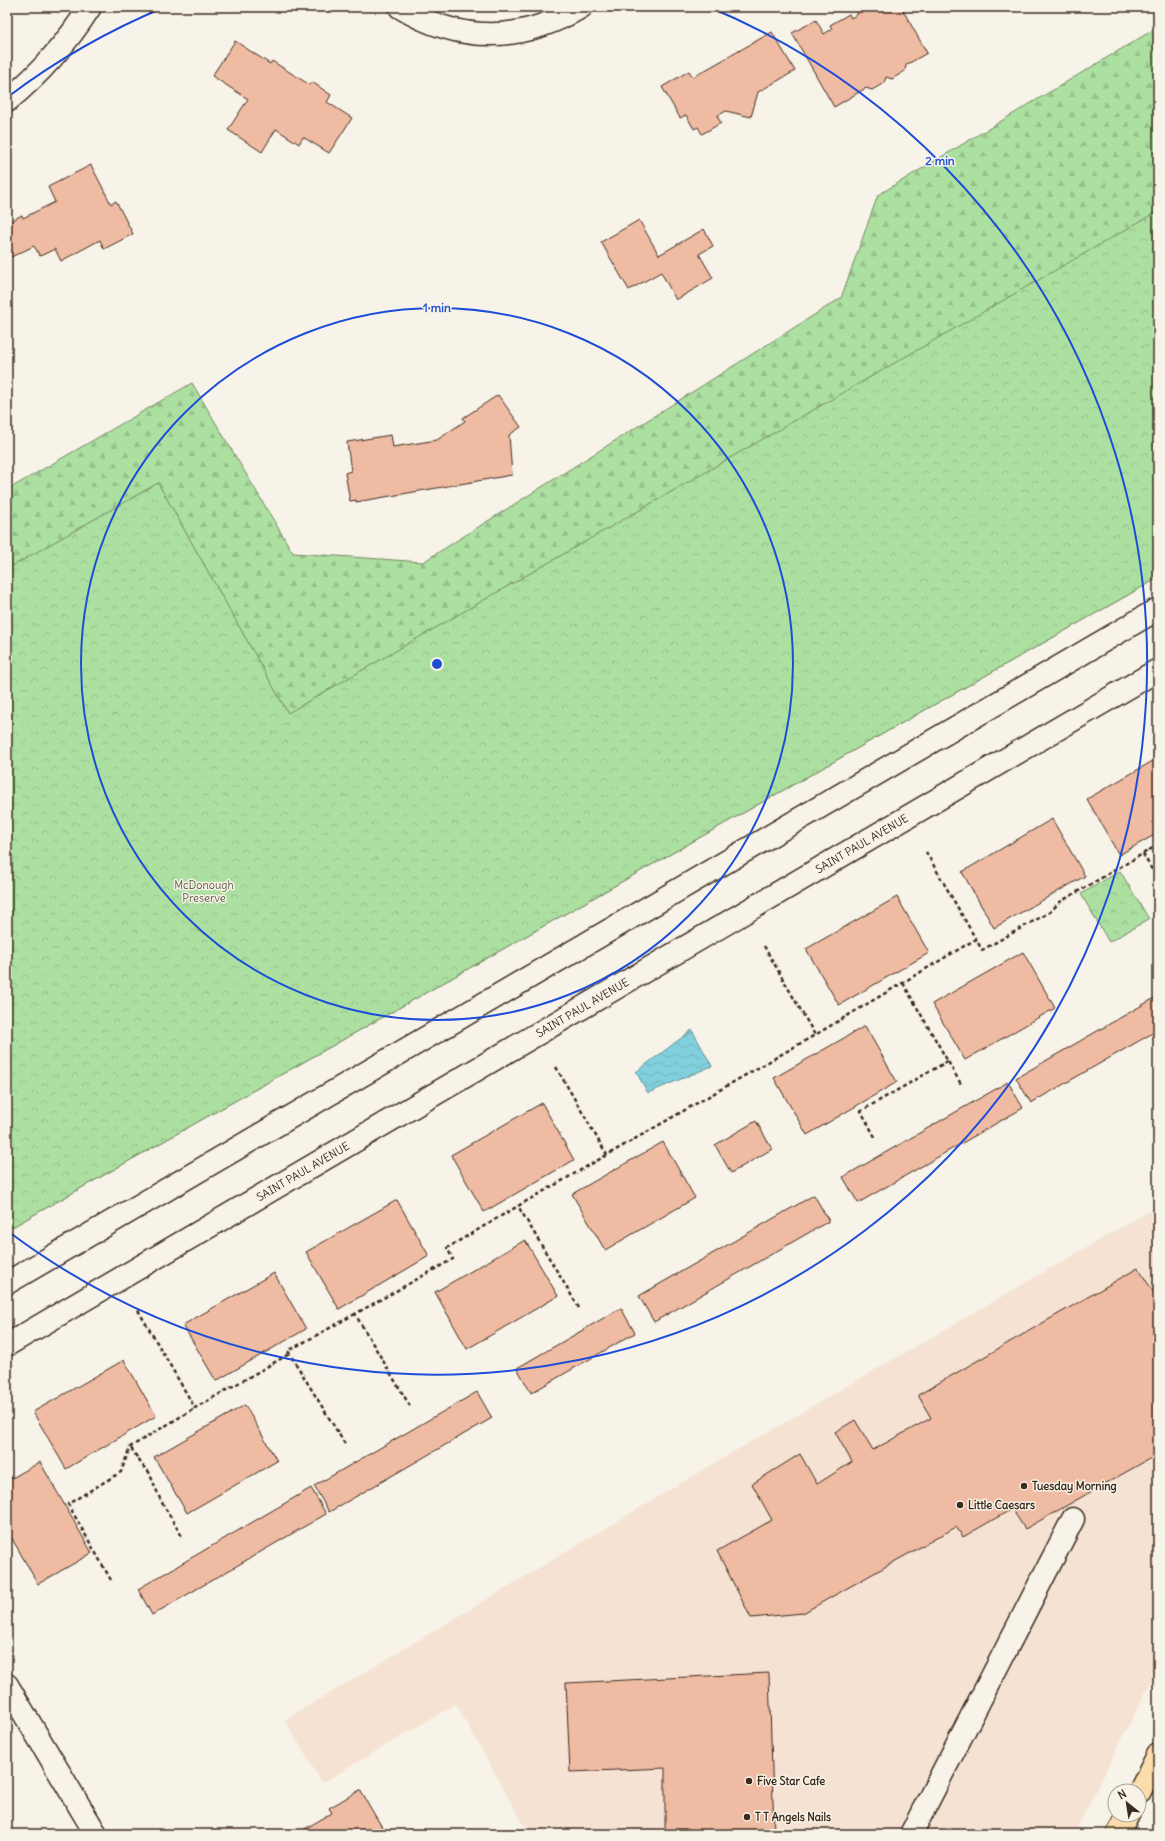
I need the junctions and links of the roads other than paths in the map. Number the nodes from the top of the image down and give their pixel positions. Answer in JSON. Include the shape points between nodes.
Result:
{"nodes":[{"id":1,"x":90,"y":7,"type":"edge"},
{"id":2,"x":400,"y":7,"type":"edge"},
{"id":3,"x":581,"y":7,"type":"edge"},
{"id":4,"x":7,"y":102,"type":"edge"},
{"id":5,"x":1158,"y":610,"type":"edge"},
{"id":6,"x":1158,"y":670,"type":"edge"},
{"id":7,"x":7,"y":1283,"type":"edge"},
{"id":8,"x":7,"y":1345,"type":"edge"},
{"id":9,"x":1073,"y":1519,"type":"dead end"},
{"id":10,"x":8,"y":1691,"type":"edge"},
{"id":11,"x":1158,"y":1755,"type":"edge"},
{"id":12,"x":1144,"y":1783,"type":"edge"},
{"id":13,"x":1124,"y":1823,"type":"edge"},
{"id":14,"x":96,"y":1834,"type":"edge"},
{"id":15,"x":911,"y":1834,"type":"edge"},
{"id":16,"x":1118,"y":1834,"type":"edge"}],
"edges":[{"from":1,"to":4,"type":"street","via":[[48,64]]},
{"from":2,"to":3,"type":"street","via":[[418,18],[449,29],[480,34],[513,33],[544,26]]},
{"from":5,"to":7,"type":"street"},
{"from":6,"to":8,"type":"street","name":"SAINT PAUL AVENUE"},
{"from":9,"to":15,"type":"street"},
{"from":10,"to":14,"type":"street"},
{"from":11,"to":12,"type":"main road"},
{"from":13,"to":16,"type":"main road"}]}
